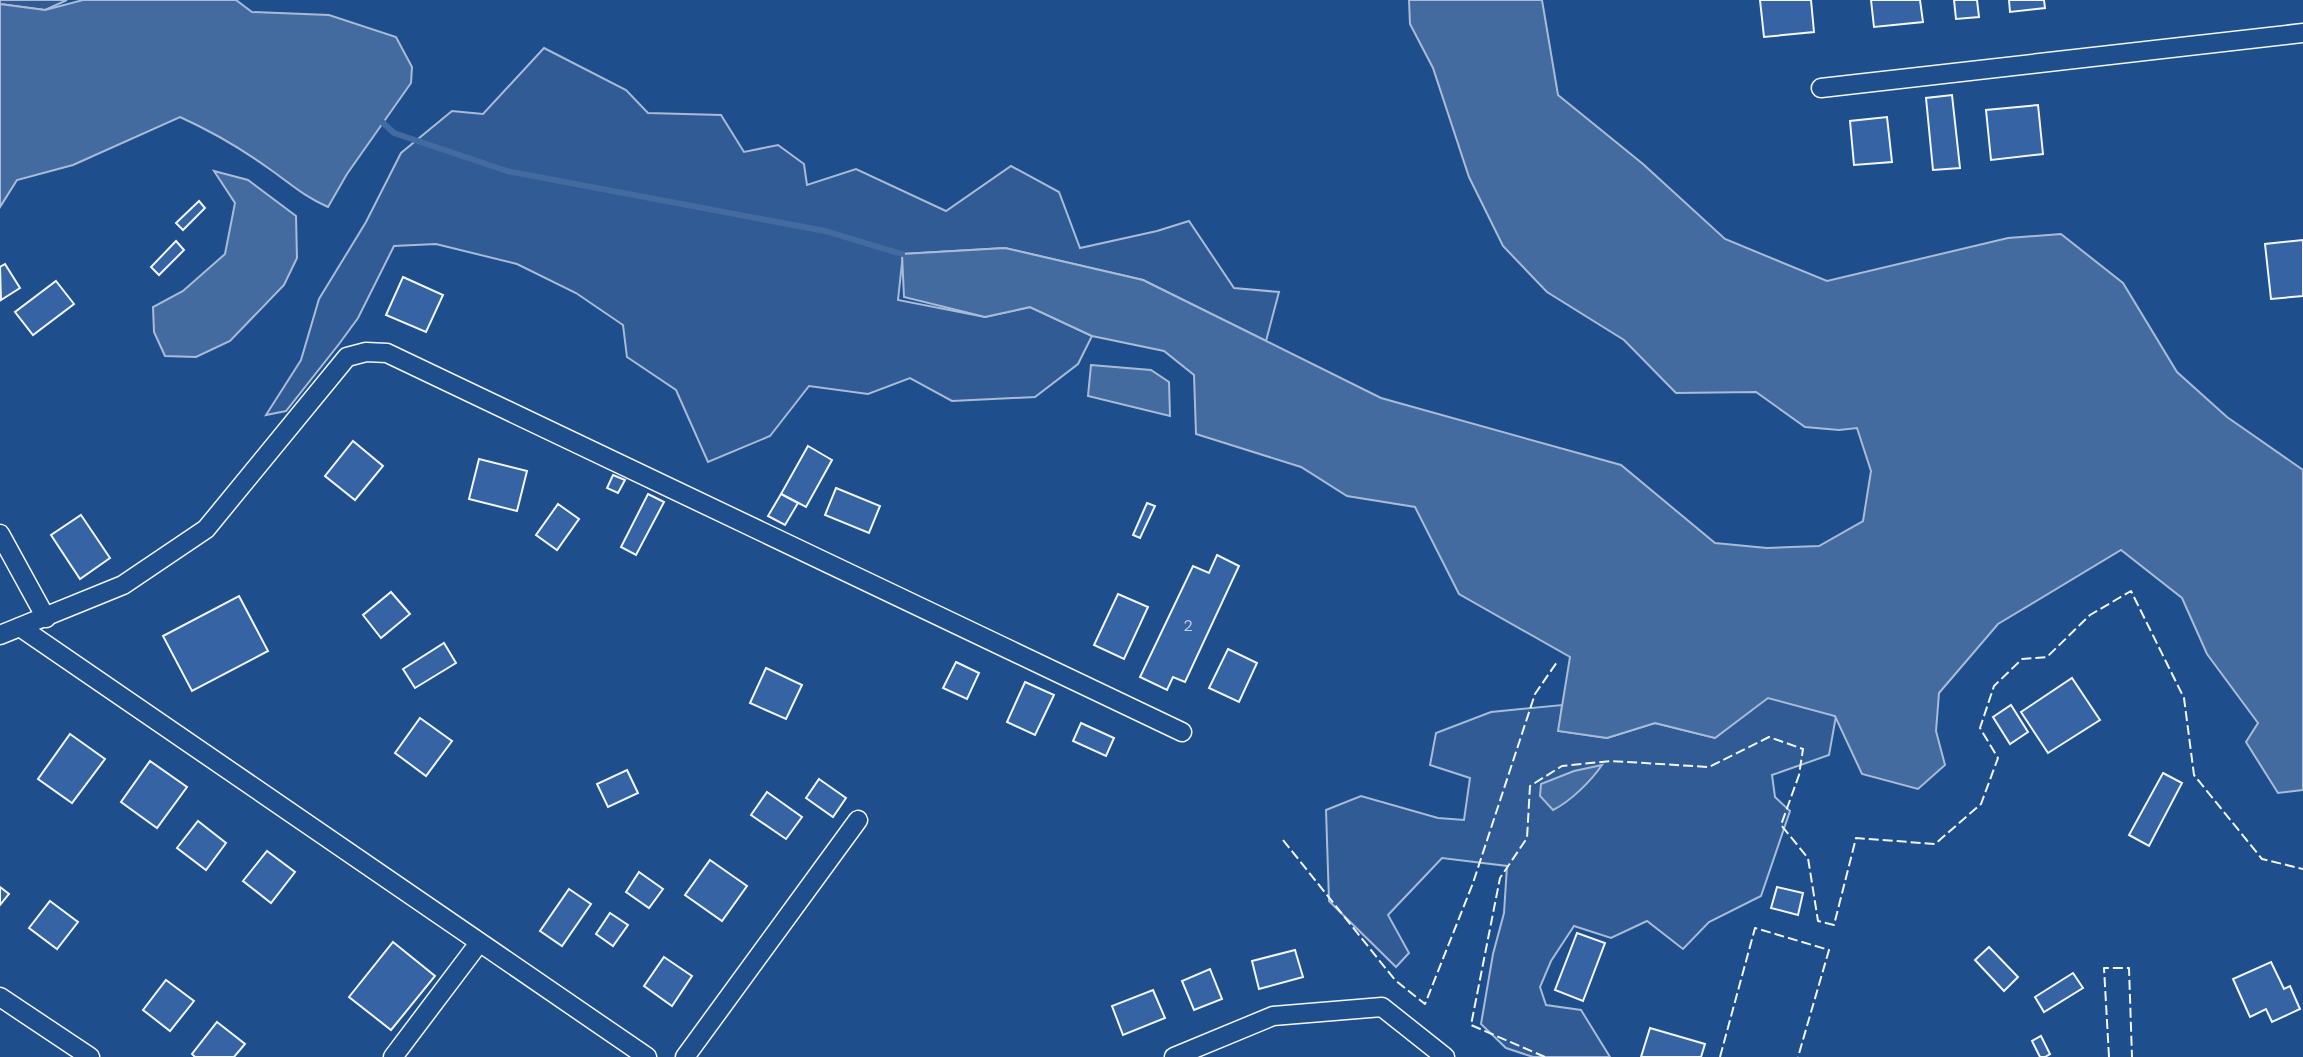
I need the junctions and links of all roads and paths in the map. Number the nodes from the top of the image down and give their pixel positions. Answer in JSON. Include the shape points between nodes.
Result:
{"nodes":[{"id":1,"x":2303,"y":33,"type":"edge"},
{"id":2,"x":1821,"y":88,"type":"dead end"},
{"id":3,"x":0,"y":534,"type":"edge"},
{"id":4,"x":46,"y":618,"type":"junction"},
{"id":5,"x":20,"y":627,"type":"junction"},
{"id":6,"x":0,"y":635,"type":"edge"},
{"id":7,"x":1182,"y":732,"type":"dead end"},
{"id":8,"x":858,"y":820,"type":"dead end"},
{"id":9,"x":479,"y":943,"type":"junction"},
{"id":10,"x":0,"y":997,"type":"edge"},
{"id":11,"x":90,"y":1057,"type":"edge"},
{"id":12,"x":393,"y":1057,"type":"edge"},
{"id":13,"x":647,"y":1057,"type":"edge"},
{"id":14,"x":685,"y":1057,"type":"edge"},
{"id":15,"x":1174,"y":1057,"type":"edge"},
{"id":16,"x":1445,"y":1057,"type":"edge"}],
"edges":[{"from":1,"to":2,"type":"street"},
{"from":3,"to":4,"type":"street"},
{"from":4,"to":5,"type":"street"},
{"from":4,"to":7,"type":"street","via":[[123,585],[206,529],[347,357],[387,353]]},
{"from":5,"to":6,"type":"street"},
{"from":5,"to":9,"type":"street"},
{"from":8,"to":14,"type":"street"},
{"from":9,"to":12,"type":"street"},
{"from":9,"to":13,"type":"street"},
{"from":10,"to":11,"type":"street"},
{"from":15,"to":16,"type":"street","via":[[1273,1016],[1382,1007]]}]}
